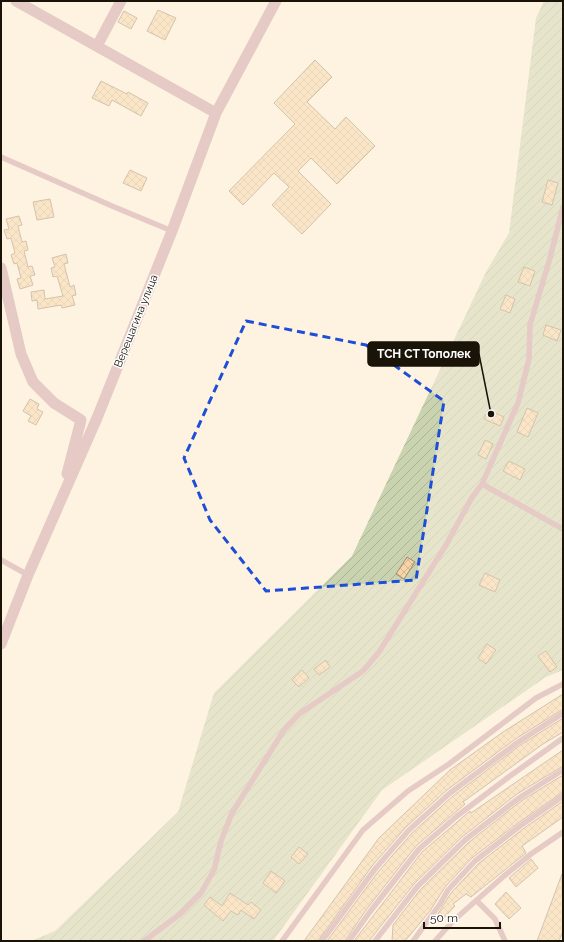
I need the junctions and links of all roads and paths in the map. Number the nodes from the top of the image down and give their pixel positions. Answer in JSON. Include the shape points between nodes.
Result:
{"nodes":[{"id":1,"x":16,"y":1,"type":"edge"},
{"id":2,"x":121,"y":1,"type":"edge"},
{"id":3,"x":276,"y":1,"type":"edge"},
{"id":4,"x":97,"y":46,"type":"junction"},
{"id":5,"x":216,"y":113,"type":"junction"},
{"id":6,"x":1,"y":157,"type":"edge"},
{"id":7,"x":563,"y":207,"type":"edge"},
{"id":8,"x":172,"y":231,"type":"junction"},
{"id":9,"x":1,"y":268,"type":"edge"},
{"id":10,"x":482,"y":484,"type":"junction"},
{"id":11,"x":58,"y":508,"type":"junction"},
{"id":12,"x":563,"y":529,"type":"edge"},
{"id":13,"x":1,"y":560,"type":"edge"},
{"id":14,"x":28,"y":575,"type":"junction"},
{"id":15,"x":1,"y":644,"type":"edge"},
{"id":16,"x":563,"y":684,"type":"edge"},
{"id":17,"x":563,"y":713,"type":"edge"},
{"id":18,"x":563,"y":738,"type":"edge"},
{"id":19,"x":563,"y":770,"type":"edge"},
{"id":20,"x":563,"y":796,"type":"edge"},
{"id":21,"x":563,"y":832,"type":"edge"},
{"id":22,"x":477,"y":901,"type":"junction"},
{"id":23,"x":144,"y":941,"type":"edge"},
{"id":24,"x":282,"y":941,"type":"edge"},
{"id":25,"x":322,"y":941,"type":"edge"},
{"id":26,"x":349,"y":941,"type":"edge"},
{"id":27,"x":375,"y":941,"type":"edge"},
{"id":28,"x":413,"y":941,"type":"edge"},
{"id":29,"x":435,"y":941,"type":"edge"},
{"id":30,"x":505,"y":941,"type":"edge"}],
"edges":[{"from":1,"to":4,"type":"street"},
{"from":2,"to":4,"type":"street"},
{"from":3,"to":5,"type":"street","name":"Верещагина улица"},
{"from":4,"to":5,"type":"street"},
{"from":5,"to":8,"type":"street","name":"Верещагина улица"},
{"from":6,"to":8,"type":"lane"},
{"from":7,"to":10,"type":"lane","via":[[530,324],[529,359],[518,403]]},
{"from":8,"to":11,"type":"street","name":"Верещагина улица"},
{"from":9,"to":11,"type":"street","via":[[21,354],[33,382],[54,402],[81,420]]},
{"from":10,"to":12,"type":"lane"},
{"from":10,"to":23,"type":"lane","via":[[379,652],[363,670],[299,714],[284,730],[232,813],[221,841],[214,870],[201,893],[180,914]]},
{"from":11,"to":14,"type":"street","name":"Верещагина улица"},
{"from":13,"to":14,"type":"lane"},
{"from":14,"to":15,"type":"street","name":"Верещагина улица"},
{"from":16,"to":24,"type":"lane","via":[[536,698],[449,764],[408,791],[363,830]]},
{"from":17,"to":25,"type":"lane","via":[[517,743],[456,789],[409,830],[375,869]]},
{"from":18,"to":26,"type":"lane","via":[[463,812],[419,849]]},
{"from":19,"to":27,"type":"lane","via":[[519,798],[465,840],[417,887]]},
{"from":20,"to":28,"type":"lane","via":[[475,861],[448,890]]},
{"from":21,"to":22,"type":"lane","via":[[531,854]]},
{"from":22,"to":29,"type":"lane","via":[[453,921]]},
{"from":22,"to":30,"type":"lane","via":[[495,919]]}]}
